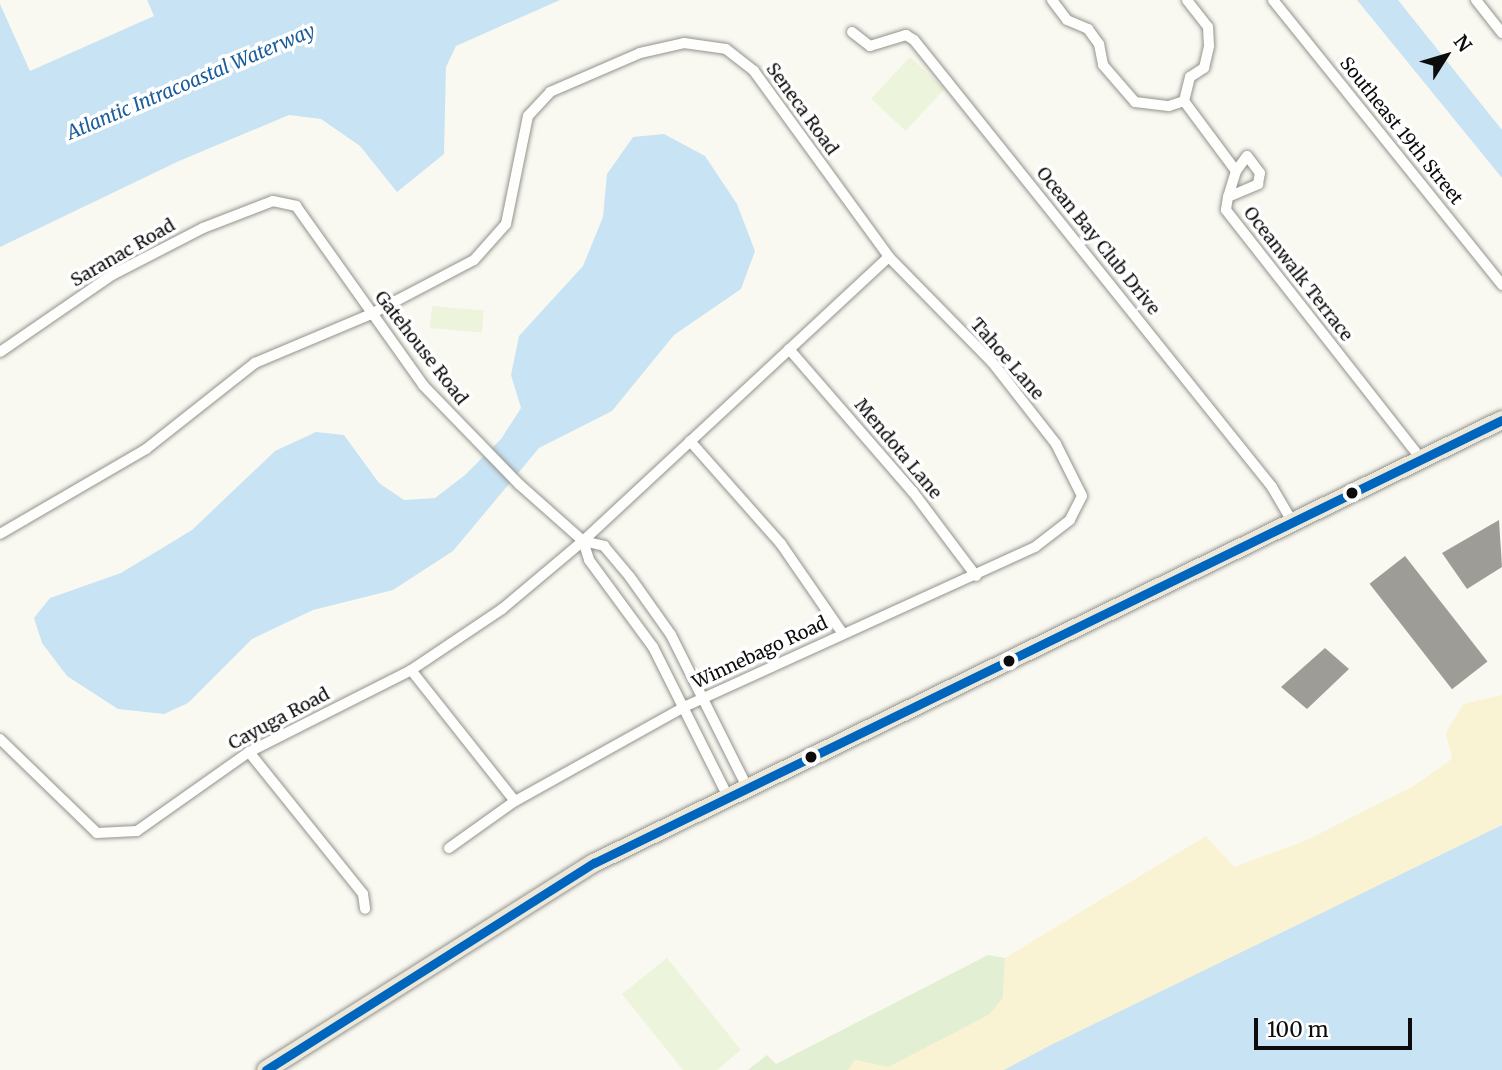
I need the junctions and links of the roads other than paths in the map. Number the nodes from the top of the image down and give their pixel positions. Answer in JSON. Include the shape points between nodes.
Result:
{"nodes":[{"id":1,"x":1052,"y":0,"type":"edge"},
{"id":2,"x":1187,"y":0,"type":"edge"},
{"id":3,"x":1273,"y":0,"type":"edge"},
{"id":4,"x":1476,"y":0,"type":"edge"},
{"id":5,"x":852,"y":32,"type":"dead end"},
{"id":6,"x":1502,"y":33,"type":"edge"},
{"id":7,"x":1184,"y":102,"type":"junction"},
{"id":8,"x":1236,"y":171,"type":"junction"},
{"id":9,"x":1228,"y":197,"type":"junction"},
{"id":10,"x":273,"y":201,"type":"joint"},
{"id":11,"x":889,"y":257,"type":"junction"},
{"id":12,"x":1502,"y":285,"type":"edge"},
{"id":13,"x":371,"y":314,"type":"junction"},
{"id":14,"x":789,"y":349,"type":"junction"},
{"id":15,"x":0,"y":352,"type":"edge"},
{"id":16,"x":1502,"y":420,"type":"edge"},
{"id":17,"x":690,"y":440,"type":"junction"},
{"id":18,"x":1421,"y":459,"type":"junction"},
{"id":19,"x":1082,"y":496,"type":"joint"},
{"id":20,"x":1293,"y":523,"type":"junction"},
{"id":21,"x":0,"y":534,"type":"edge"},
{"id":22,"x":583,"y":541,"type":"junction"},
{"id":23,"x":976,"y":576,"type":"junction"},
{"id":24,"x":844,"y":634,"type":"junction"},
{"id":25,"x":411,"y":670,"type":"junction"},
{"id":26,"x":705,"y":697,"type":"junction"},
{"id":27,"x":686,"y":706,"type":"junction"},
{"id":28,"x":0,"y":739,"type":"edge"},
{"id":29,"x":249,"y":752,"type":"junction"},
{"id":30,"x":4,"y":754,"type":"edge"},
{"id":31,"x":746,"y":785,"type":"junction"},
{"id":32,"x":727,"y":795,"type":"junction"},
{"id":33,"x":515,"y":801,"type":"junction"},
{"id":34,"x":449,"y":848,"type":"dead end"},
{"id":35,"x":365,"y":909,"type":"dead end"},
{"id":36,"x":267,"y":1070,"type":"edge"}],
"edges":[{"from":1,"to":7,"type":"street","via":[[1067,20],[1088,29],[1099,44],[1103,65],[1135,102]]},
{"from":2,"to":7,"type":"street","via":[[1208,27],[1209,46],[1204,68],[1190,77]]},
{"from":3,"to":12,"type":"street","name":"Southeast 19th Street"},
{"from":4,"to":6,"type":"street"},
{"from":5,"to":20,"type":"street","name":"Ocean Bay Club Drive","via":[[870,46],[906,35],[914,40],[1272,486]]},
{"from":7,"to":8,"type":"street"},
{"from":8,"to":9,"type":"street","name":"Oceanwalk Terrace"},
{"from":8,"to":9,"type":"street","name":"Oceanwalk Terrace","via":[[1247,156],[1260,173],[1258,184]]},
{"from":9,"to":18,"type":"street","name":"Oceanwalk Terrace","via":[[1226,210]]},
{"from":10,"to":13,"type":"street","name":"Gatehouse Road","via":[[296,206],[315,226]]},
{"from":10,"to":15,"type":"street","name":"Saranac Road","via":[[203,228],[112,275]]},
{"from":11,"to":13,"type":"street","name":"Seneca Road","via":[[754,71],[726,49],[684,43],[640,53],[550,92],[528,117],[506,224],[474,260]]},
{"from":11,"to":14,"type":"street"},
{"from":11,"to":19,"type":"street","name":"Tahoe Lane","via":[[992,362],[1056,444]]},
{"from":13,"to":21,"type":"street","via":[[255,363],[146,449]]},
{"from":13,"to":22,"type":"street","name":"Gatehouse Road","via":[[472,439]]},
{"from":14,"to":17,"type":"street"},
{"from":14,"to":23,"type":"street","name":"Mendota Lane","via":[[913,492]]},
{"from":16,"to":18,"type":"main road"},
{"from":17,"to":22,"type":"street"},
{"from":17,"to":24,"type":"street","via":[[780,544]]},
{"from":18,"to":20,"type":"main road"},
{"from":19,"to":23,"type":"street","name":"Winnebago Road","via":[[1061,527]]},
{"from":20,"to":31,"type":"main road"},
{"from":22,"to":25,"type":"street","name":"Cayuga Road","via":[[502,609]]},
{"from":22,"to":26,"type":"street","name":"Gatehouse Road","via":[[604,546],[671,635]]},
{"from":22,"to":27,"type":"street","name":"Gatehouse Road","via":[[589,560],[653,647]]},
{"from":23,"to":24,"type":"street","name":"Winnebago Road"},
{"from":24,"to":26,"type":"street","name":"Winnebago Road"},
{"from":25,"to":29,"type":"street","name":"Cayuga Road"},
{"from":25,"to":33,"type":"street"},
{"from":26,"to":27,"type":"street","name":"Winnebago Road"},
{"from":26,"to":31,"type":"street","name":"Gatehouse Road"},
{"from":27,"to":32,"type":"street","name":"Gatehouse Road"},
{"from":27,"to":33,"type":"street","name":"Winnebago Road"},
{"from":28,"to":30,"type":"street","name":"Cayuga Road"},
{"from":29,"to":30,"type":"street","name":"Cayuga Road","via":[[137,831],[97,833]]},
{"from":29,"to":35,"type":"street","via":[[363,894]]},
{"from":31,"to":32,"type":"main road"},
{"from":32,"to":36,"type":"main road","via":[[581,870]]},
{"from":33,"to":34,"type":"street","name":"Winnebago Road"}]}
